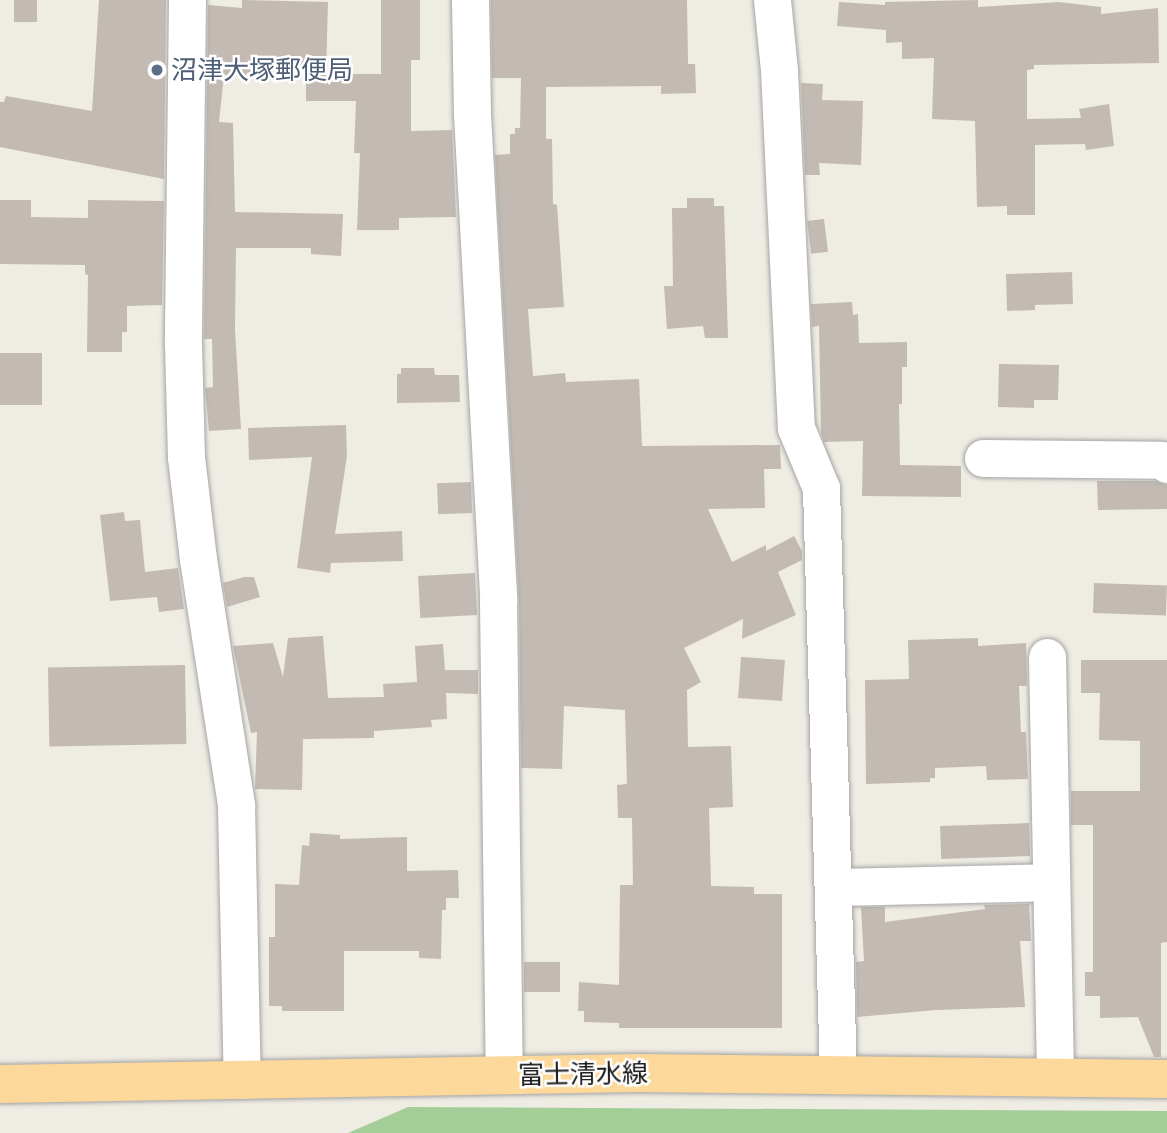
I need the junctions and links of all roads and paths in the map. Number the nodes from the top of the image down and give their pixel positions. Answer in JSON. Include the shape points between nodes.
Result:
{"nodes":[{"id":1,"x":187,"y":0,"type":"edge"},
{"id":2,"x":470,"y":0,"type":"edge"},
{"id":3,"x":772,"y":0,"type":"edge"},
{"id":4,"x":983,"y":458,"type":"dead end"},
{"id":5,"x":1167,"y":464,"type":"edge"},
{"id":6,"x":1047,"y":657,"type":"dead end"},
{"id":7,"x":1051,"y":882,"type":"junction"},
{"id":8,"x":833,"y":887,"type":"junction"},
{"id":9,"x":504,"y":1075,"type":"junction"},
{"id":10,"x":838,"y":1075,"type":"junction"},
{"id":11,"x":1055,"y":1077,"type":"junction"},
{"id":12,"x":1167,"y":1079,"type":"edge"},
{"id":13,"x":242,"y":1080,"type":"junction"},
{"id":14,"x":0,"y":1084,"type":"edge"}],
"edges":[{"from":1,"to":13,"type":"street","via":[[186,457],[236,805]]},
{"from":2,"to":9,"type":"street","via":[[498,601]]},
{"from":3,"to":8,"type":"street","via":[[781,94],[796,428],[821,488]]},
{"from":4,"to":5,"type":"street","via":[[1161,460]]},
{"from":6,"to":7,"type":"street"},
{"from":7,"to":8,"type":"street"},
{"from":7,"to":11,"type":"street"},
{"from":8,"to":10,"type":"street"},
{"from":9,"to":10,"type":"main road","name":"富士清水線"},
{"from":9,"to":13,"type":"main road","name":"富士清水線"},
{"from":10,"to":11,"type":"main road","name":"富士清水線"},
{"from":11,"to":12,"type":"main road","name":"富士清水線"},
{"from":13,"to":14,"type":"main road","name":"富士清水線"}]}
